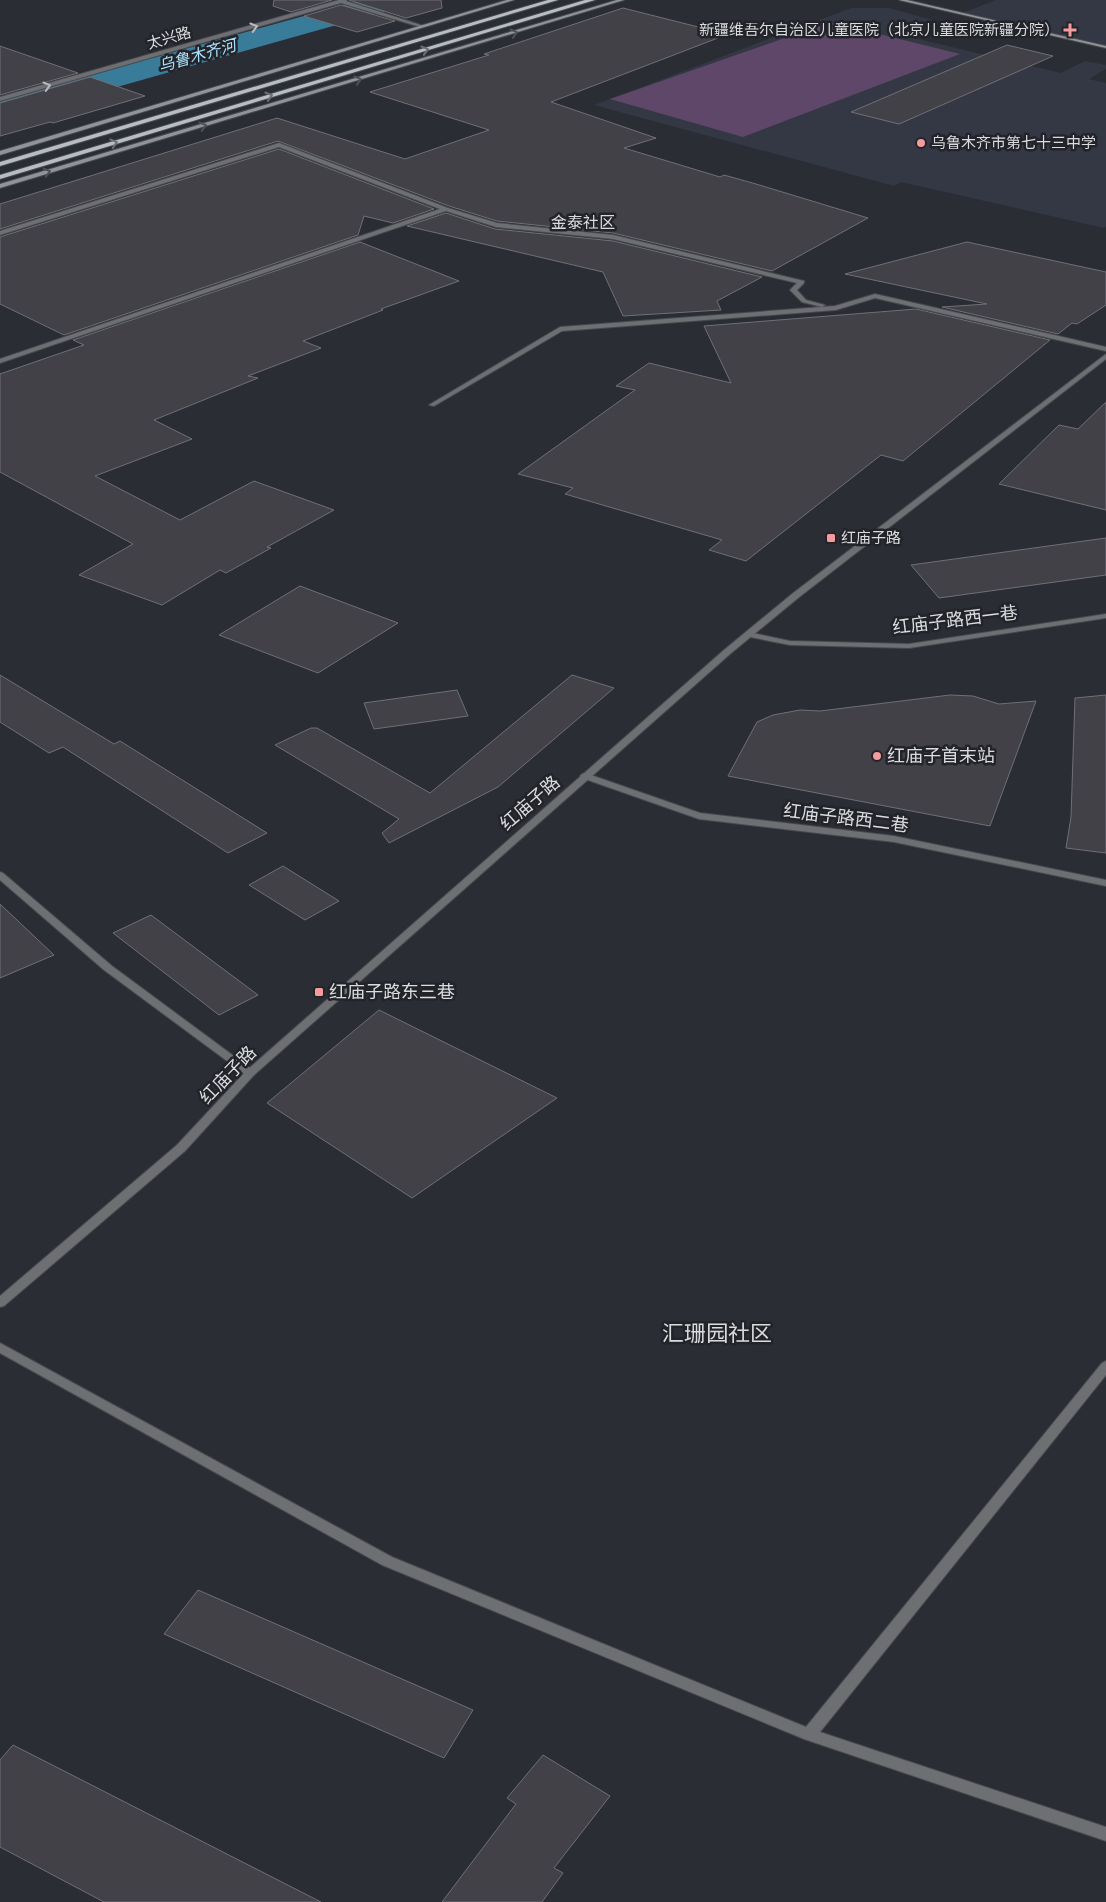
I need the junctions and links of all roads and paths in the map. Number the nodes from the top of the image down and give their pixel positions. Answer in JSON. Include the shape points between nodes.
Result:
{"nodes":[{"id":1,"x":512,"y":0,"type":"edge"},
{"id":2,"x":555,"y":0,"type":"edge"},
{"id":3,"x":592,"y":0,"type":"edge"},
{"id":4,"x":622,"y":0,"type":"edge"},
{"id":5,"x":901,"y":0,"type":"edge"},
{"id":6,"x":344,"y":1,"type":"edge"},
{"id":7,"x":422,"y":26,"type":"junction"},
{"id":8,"x":1106,"y":47,"type":"edge"},
{"id":9,"x":0,"y":100,"type":"edge"},
{"id":10,"x":0,"y":153,"type":"edge"},
{"id":11,"x":0,"y":164,"type":"edge"},
{"id":12,"x":0,"y":177,"type":"edge"},
{"id":13,"x":0,"y":186,"type":"edge"},
{"id":14,"x":446,"y":209,"type":"junction"},
{"id":15,"x":0,"y":233,"type":"edge"},
{"id":16,"x":836,"y":308,"type":"junction"},
{"id":17,"x":1106,"y":349,"type":"edge"},
{"id":18,"x":1106,"y":356,"type":"edge"},
{"id":19,"x":0,"y":361,"type":"edge"},
{"id":20,"x":432,"y":405,"type":"dead end"},
{"id":21,"x":1106,"y":616,"type":"edge"},
{"id":22,"x":748,"y":634,"type":"junction"},
{"id":23,"x":585,"y":776,"type":"junction"},
{"id":24,"x":0,"y":875,"type":"edge"},
{"id":25,"x":1106,"y":883,"type":"edge"},
{"id":26,"x":250,"y":1073,"type":"junction"},
{"id":27,"x":0,"y":1303,"type":"edge"},
{"id":28,"x":0,"y":1347,"type":"edge"},
{"id":29,"x":1106,"y":1366,"type":"edge"},
{"id":30,"x":809,"y":1734,"type":"junction"},
{"id":31,"x":1106,"y":1834,"type":"edge"}],
"edges":[{"from":1,"to":7,"type":"main road"},
{"from":2,"to":11,"type":"highway"},
{"from":12,"to":3,"type":"highway","one_way":true},
{"from":13,"to":4,"type":"main road","one_way":true},
{"from":5,"to":8,"type":"main road"},
{"from":6,"to":7,"type":"street"},
{"from":9,"to":6,"type":"street","name":"太兴路","one_way":true},
{"from":7,"to":10,"type":"main road"},
{"from":14,"to":15,"type":"street","via":[[279,145]]},
{"from":14,"to":16,"type":"street","via":[[496,225],[613,237],[802,282],[793,290],[804,301]]},
{"from":14,"to":19,"type":"street"},
{"from":16,"to":17,"type":"street","via":[[875,296]]},
{"from":16,"to":20,"type":"street","via":[[560,329]]},
{"from":18,"to":22,"type":"street","name":"红庙子路"},
{"from":21,"to":22,"type":"street","name":"红庙子路西一巷","via":[[909,646],[790,643]]},
{"from":22,"to":23,"type":"street","name":"红庙子路"},
{"from":23,"to":25,"type":"street","name":"红庙子路西二巷","via":[[699,816],[894,839]]},
{"from":23,"to":26,"type":"street","name":"红庙子路"},
{"from":24,"to":26,"type":"street","via":[[108,968]]},
{"from":26,"to":27,"type":"street","name":"红庙子路","via":[[181,1148]]},
{"from":28,"to":30,"type":"street","via":[[387,1561]]},
{"from":29,"to":30,"type":"street"},
{"from":30,"to":31,"type":"street"}]}
